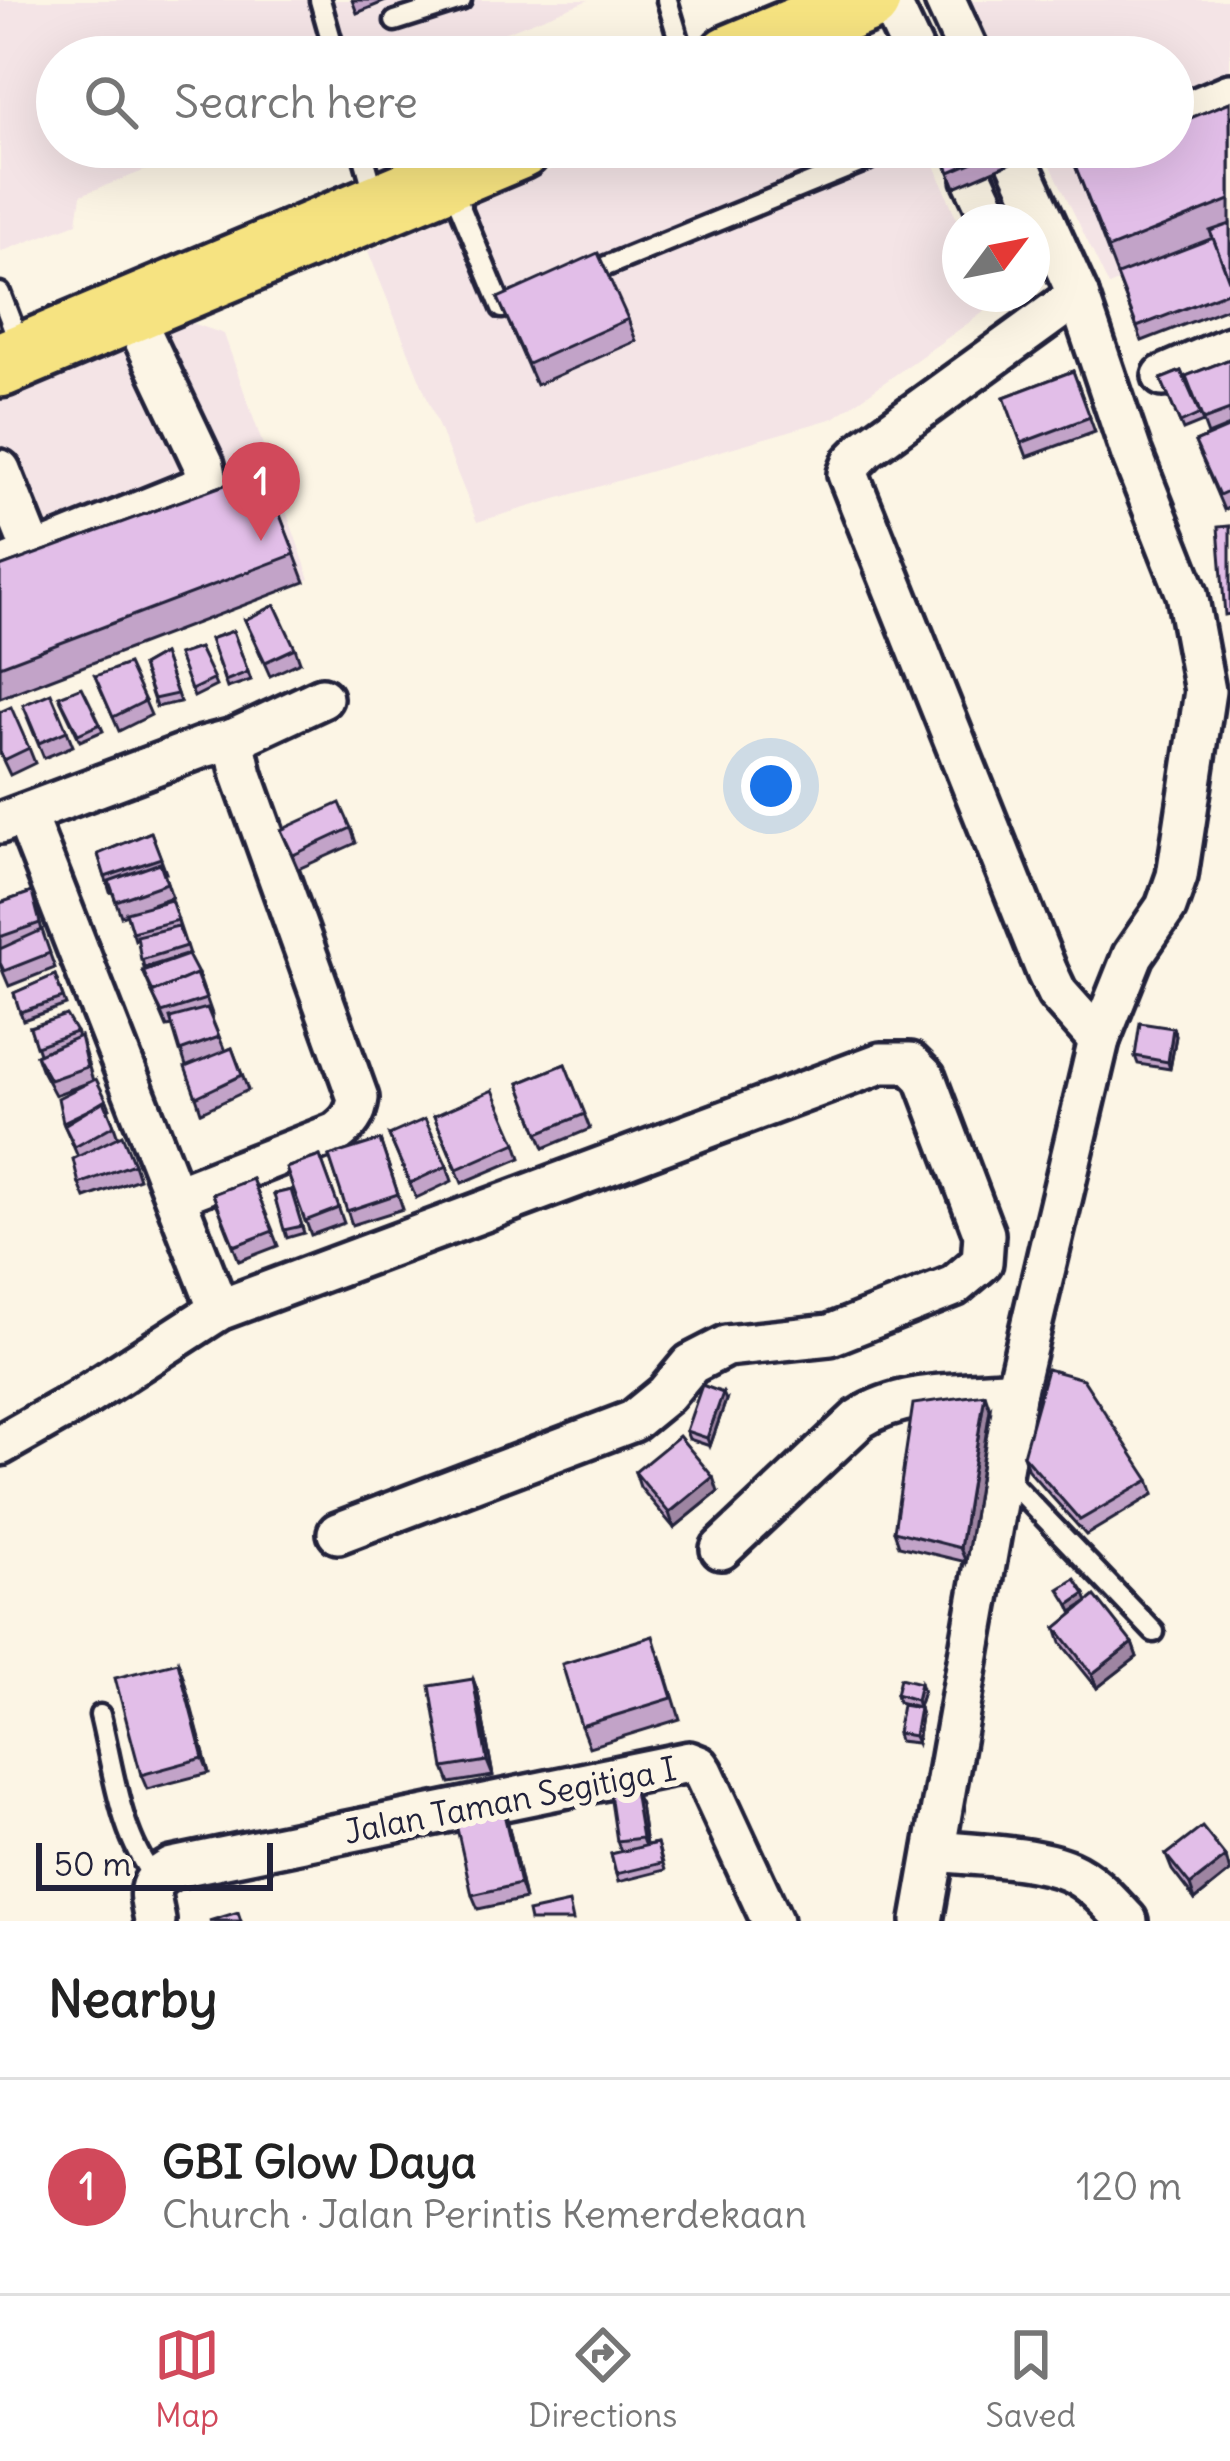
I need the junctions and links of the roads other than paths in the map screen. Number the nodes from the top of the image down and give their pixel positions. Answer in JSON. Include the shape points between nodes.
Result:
{"nodes":[{"id":1,"x":320,"y":0,"type":"edge"},
{"id":2,"x":461,"y":0,"type":"edge"},
{"id":3,"x":667,"y":0,"type":"edge"},
{"id":4,"x":889,"y":0,"type":"edge"},
{"id":5,"x":945,"y":0,"type":"edge"},
{"id":6,"x":395,"y":21,"type":"dead end"},
{"id":7,"x":833,"y":21,"type":"edge"},
{"id":8,"x":330,"y":36,"type":"edge"},
{"id":9,"x":678,"y":36,"type":"edge"},
{"id":10,"x":790,"y":36,"type":"edge"},
{"id":11,"x":906,"y":36,"type":"edge"},
{"id":12,"x":961,"y":36,"type":"edge"},
{"id":13,"x":1230,"y":94,"type":"edge"},
{"id":14,"x":1194,"y":109,"type":"edge"},
{"id":15,"x":367,"y":168,"type":"edge"},
{"id":16,"x":469,"y":168,"type":"edge"},
{"id":17,"x":847,"y":168,"type":"edge"},
{"id":18,"x":967,"y":168,"type":"edge"},
{"id":19,"x":1021,"y":168,"type":"edge"},
{"id":20,"x":448,"y":177,"type":"junction"},
{"id":21,"x":985,"y":204,"type":"edge"},
{"id":22,"x":378,"y":206,"type":"junction"},
{"id":23,"x":571,"y":281,"type":"edge"},
{"id":24,"x":0,"y":293,"type":"edge"},
{"id":25,"x":1078,"y":295,"type":"junction"},
{"id":26,"x":529,"y":298,"type":"edge"},
{"id":27,"x":1050,"y":304,"type":"edge"},
{"id":28,"x":130,"y":309,"type":"junction"},
{"id":29,"x":1031,"y":312,"type":"edge"},
{"id":30,"x":1230,"y":347,"type":"edge"},
{"id":31,"x":12,"y":360,"type":"edge"},
{"id":32,"x":1163,"y":376,"type":"edge"},
{"id":33,"x":0,"y":470,"type":"edge"},
{"id":34,"x":17,"y":561,"type":"edge"},
{"id":35,"x":322,"y":698,"type":"dead end"},
{"id":36,"x":234,"y":740,"type":"junction"},
{"id":37,"x":12,"y":818,"type":"edge"},
{"id":38,"x":1099,"y":1040,"type":"junction"},
{"id":39,"x":175,"y":1196,"type":"junction"},
{"id":40,"x":219,"y":1310,"type":"junction"},
{"id":41,"x":1016,"y":1390,"type":"junction"},
{"id":42,"x":1,"y":1442,"type":"edge"},
{"id":43,"x":1003,"y":1474,"type":"junction"},
{"id":44,"x":338,"y":1533,"type":"dead end"},
{"id":45,"x":721,"y":1549,"type":"dead end"},
{"id":46,"x":1154,"y":1632,"type":"dead end"},
{"id":47,"x":100,"y":1715,"type":"dead end"},
{"id":48,"x":935,"y":1851,"type":"junction"},
{"id":49,"x":155,"y":1878,"type":"junction"},
{"id":50,"x":155,"y":1921,"type":"edge"},
{"id":51,"x":772,"y":1921,"type":"edge"},
{"id":52,"x":922,"y":1921,"type":"edge"},
{"id":53,"x":1127,"y":1921,"type":"edge"}],
"edges":[{"from":1,"to":8,"type":"lane"},
{"from":2,"to":6,"type":"lane"},
{"from":3,"to":9,"type":"lane"},
{"from":4,"to":11,"type":"street"},
{"from":5,"to":12,"type":"street"},
{"from":7,"to":10,"type":"highway"},
{"from":13,"to":14,"type":"street"},
{"from":15,"to":22,"type":"lane"},
{"from":16,"to":20,"type":"highway"},
{"from":17,"to":23,"type":"lane"},
{"from":18,"to":21,"type":"street"},
{"from":19,"to":25,"type":"street"},
{"from":20,"to":22,"type":"highway"},
{"from":20,"to":26,"type":"lane","via":[[502,308]]},
{"from":22,"to":28,"type":"highway"},
{"from":24,"to":31,"type":"lane"},
{"from":25,"to":27,"type":"street"},
{"from":25,"to":38,"type":"street","via":[[1187,594],[1205,692],[1177,876]]},
{"from":28,"to":31,"type":"highway"},
{"from":28,"to":34,"type":"street","via":[[208,480]]},
{"from":29,"to":38,"type":"street","via":[[867,448],[848,474],[1047,972]]},
{"from":30,"to":32,"type":"street"},
{"from":33,"to":34,"type":"street"},
{"from":35,"to":36,"type":"street"},
{"from":36,"to":37,"type":"street"},
{"from":36,"to":39,"type":"street","via":[[357,1109],[336,1133]]},
{"from":37,"to":39,"type":"street"},
{"from":38,"to":41,"type":"street"},
{"from":39,"to":40,"type":"street"},
{"from":40,"to":42,"type":"street"},
{"from":40,"to":44,"type":"street","via":[[881,1063],[910,1063],[925,1078],[984,1234],[982,1262],[954,1286],[830,1335],[726,1346],[691,1364],[633,1420]]},
{"from":41,"to":43,"type":"street"},
{"from":41,"to":45,"type":"street","via":[[878,1407]]},
{"from":43,"to":46,"type":"lane"},
{"from":43,"to":48,"type":"street"},
{"from":47,"to":49,"type":"lane","via":[[129,1833]]},
{"from":48,"to":52,"type":"street"},
{"from":48,"to":53,"type":"street","via":[[1066,1870]]},
{"from":49,"to":50,"type":"street"},
{"from":49,"to":51,"type":"street","name":"Jalan Taman Segitiga I","via":[[172,1868],[689,1762],[703,1772]]}]}
